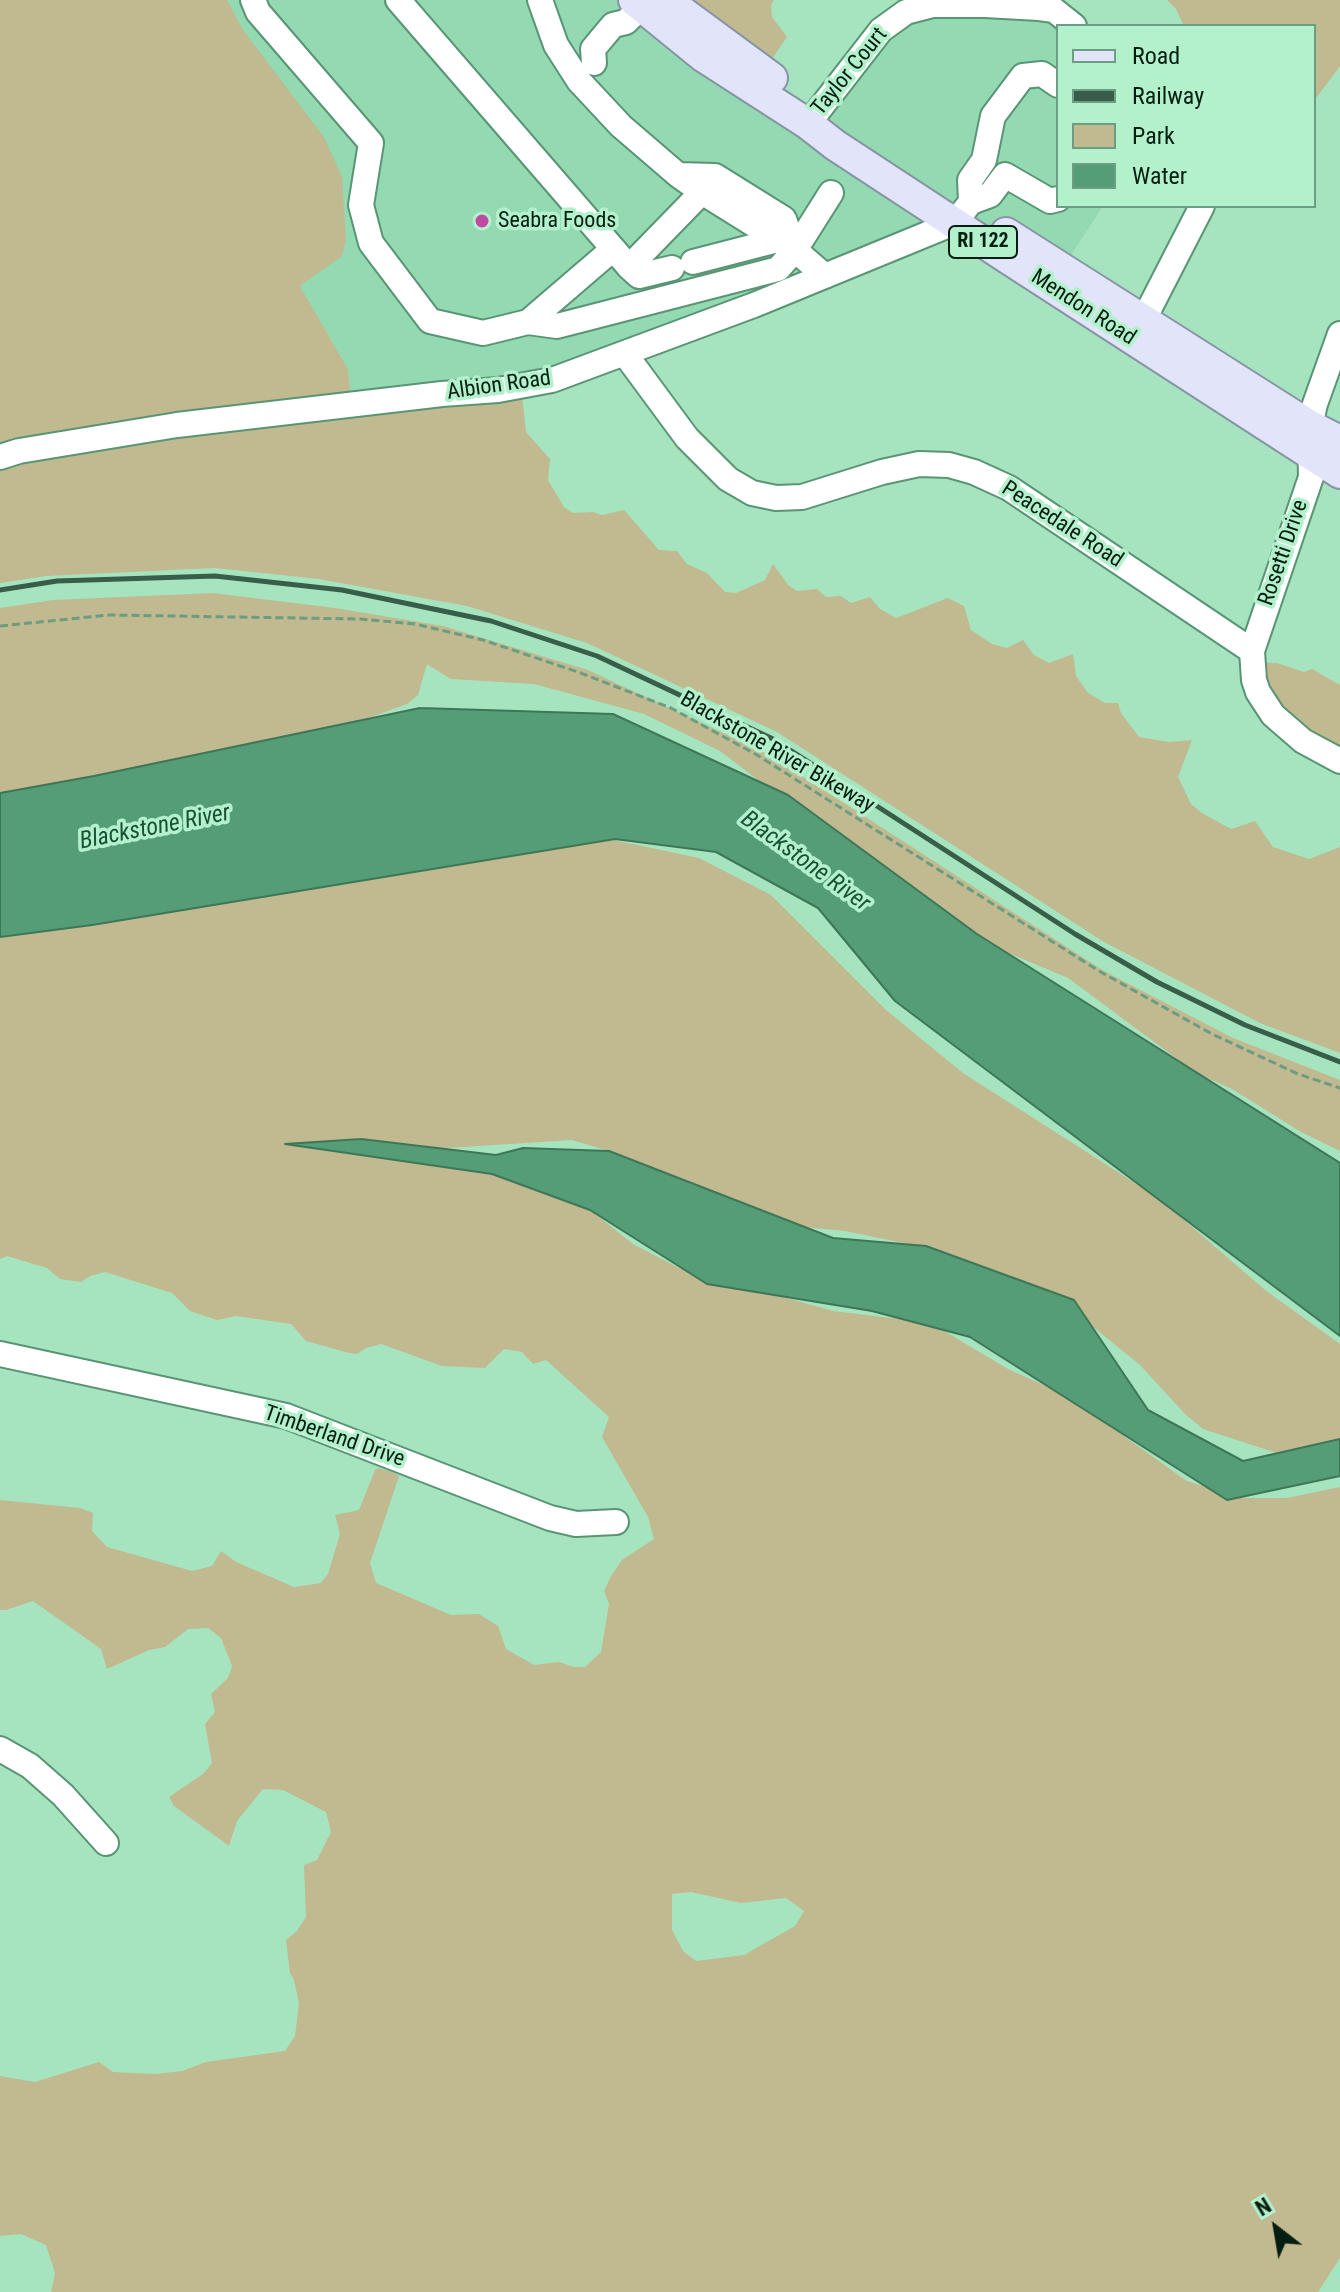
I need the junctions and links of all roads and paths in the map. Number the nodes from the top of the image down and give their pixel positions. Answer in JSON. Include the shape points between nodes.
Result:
{"nodes":[{"id":1,"x":253,"y":0,"type":"edge"},
{"id":2,"x":398,"y":0,"type":"edge"},
{"id":3,"x":540,"y":0,"type":"edge"},
{"id":4,"x":658,"y":9,"type":"edge"},
{"id":5,"x":1072,"y":24,"type":"edge"},
{"id":6,"x":586,"y":72,"type":"junction"},
{"id":7,"x":1056,"y":84,"type":"edge"},
{"id":8,"x":813,"y":116,"type":"junction"},
{"id":9,"x":984,"y":160,"type":"junction"},
{"id":10,"x":678,"y":175,"type":"junction"},
{"id":11,"x":1005,"y":175,"type":"junction"},
{"id":12,"x":702,"y":192,"type":"junction"},
{"id":13,"x":831,"y":193,"type":"dead end"},
{"id":14,"x":1056,"y":200,"type":"edge"},
{"id":15,"x":1201,"y":208,"type":"edge"},
{"id":16,"x":964,"y":210,"type":"junction"},
{"id":17,"x":786,"y":245,"type":"junction"},
{"id":18,"x":621,"y":258,"type":"junction"},
{"id":19,"x":825,"y":276,"type":"junction"},
{"id":20,"x":1143,"y":321,"type":"junction"},
{"id":21,"x":528,"y":322,"type":"junction"},
{"id":22,"x":1340,"y":334,"type":"edge"},
{"id":23,"x":625,"y":354,"type":"junction"},
{"id":24,"x":1311,"y":440,"type":"junction"},
{"id":25,"x":1340,"y":441,"type":"edge"},
{"id":26,"x":0,"y":457,"type":"edge"},
{"id":27,"x":1340,"y":473,"type":"edge"},
{"id":28,"x":0,"y":626,"type":"edge"},
{"id":29,"x":1252,"y":651,"type":"junction"},
{"id":30,"x":1340,"y":761,"type":"edge"},
{"id":31,"x":1340,"y":1088,"type":"edge"},
{"id":32,"x":0,"y":1354,"type":"edge"},
{"id":33,"x":616,"y":1522,"type":"dead end"},
{"id":34,"x":0,"y":1749,"type":"edge"},
{"id":35,"x":106,"y":1843,"type":"dead end"}],
"edges":[{"from":1,"to":21,"type":"street","via":[[371,143],[361,205],[371,243],[430,321],[483,333]]},
{"from":2,"to":18,"type":"street"},
{"from":3,"to":6,"type":"street","via":[[556,45]]},
{"from":4,"to":6,"type":"street"},
{"from":4,"to":8,"type":"main road","name":"Mendon Road","number":"RI 122","via":[[704,57]]},
{"from":5,"to":8,"type":"street","name":"Taylor Court","via":[[1054,10],[1039,8],[933,5],[906,12],[881,30]]},
{"from":6,"to":10,"type":"street","via":[[621,126]]},
{"from":7,"to":9,"type":"street","via":[[1042,74],[1023,76],[993,116]]},
{"from":8,"to":16,"type":"main road","name":"Mendon Road","number":"RI 122","via":[[835,145]]},
{"from":9,"to":11,"type":"street"},
{"from":9,"to":16,"type":"street","via":[[970,180]]},
{"from":10,"to":12,"type":"street"},
{"from":10,"to":17,"type":"street","via":[[715,176],[784,219]]},
{"from":11,"to":14,"type":"street"},
{"from":11,"to":16,"type":"street","name":"Albion Road","via":[[990,195]]},
{"from":12,"to":17,"type":"street"},
{"from":12,"to":18,"type":"street"},
{"from":13,"to":17,"type":"street"},
{"from":15,"to":20,"type":"street"},
{"from":16,"to":19,"type":"street","name":"Albion Road"},
{"from":16,"to":20,"type":"main road","name":"Mendon Road","number":"RI 122"},
{"from":16,"to":24,"type":"main road","name":"Mendon Road","number":"RI 122"},
{"from":17,"to":18,"type":"street","via":[[639,276]]},
{"from":17,"to":19,"type":"street"},
{"from":17,"to":21,"type":"street","via":[[778,269],[557,326]]},
{"from":18,"to":21,"type":"street"},
{"from":19,"to":23,"type":"street","name":"Albion Road"},
{"from":20,"to":24,"type":"main road","name":"Mendon Road","number":"RI 122"},
{"from":22,"to":24,"type":"street","name":"Rosetti Drive","via":[[1315,404]]},
{"from":23,"to":26,"type":"street","name":"Albion Road","via":[[552,380],[498,390],[177,425]]},
{"from":23,"to":29,"type":"street","name":"Peacedale Road","via":[[687,438],[728,479],[752,493],[802,497],[919,464],[974,472],[1009,488]]},
{"from":24,"to":25,"type":"main road","name":"Mendon Road","number":"RI 122"},
{"from":24,"to":27,"type":"main road","name":"Mendon Road","number":"RI 122"},
{"from":24,"to":29,"type":"street","name":"Rosetti Drive","via":[[1311,477]]},
{"from":28,"to":31,"type":"path","name":"Blackstone River Bikeway","via":[[109,615],[360,619],[415,624],[469,637],[578,672],[671,708],[757,755],[1099,971],[1212,1034]]},
{"from":29,"to":30,"type":"street","via":[[1254,680],[1273,715],[1303,741]]},
{"from":32,"to":33,"type":"street","name":"Timberland Drive","via":[[286,1416],[550,1518],[576,1524]]},
{"from":34,"to":35,"type":"street","via":[[63,1795]]}]}
